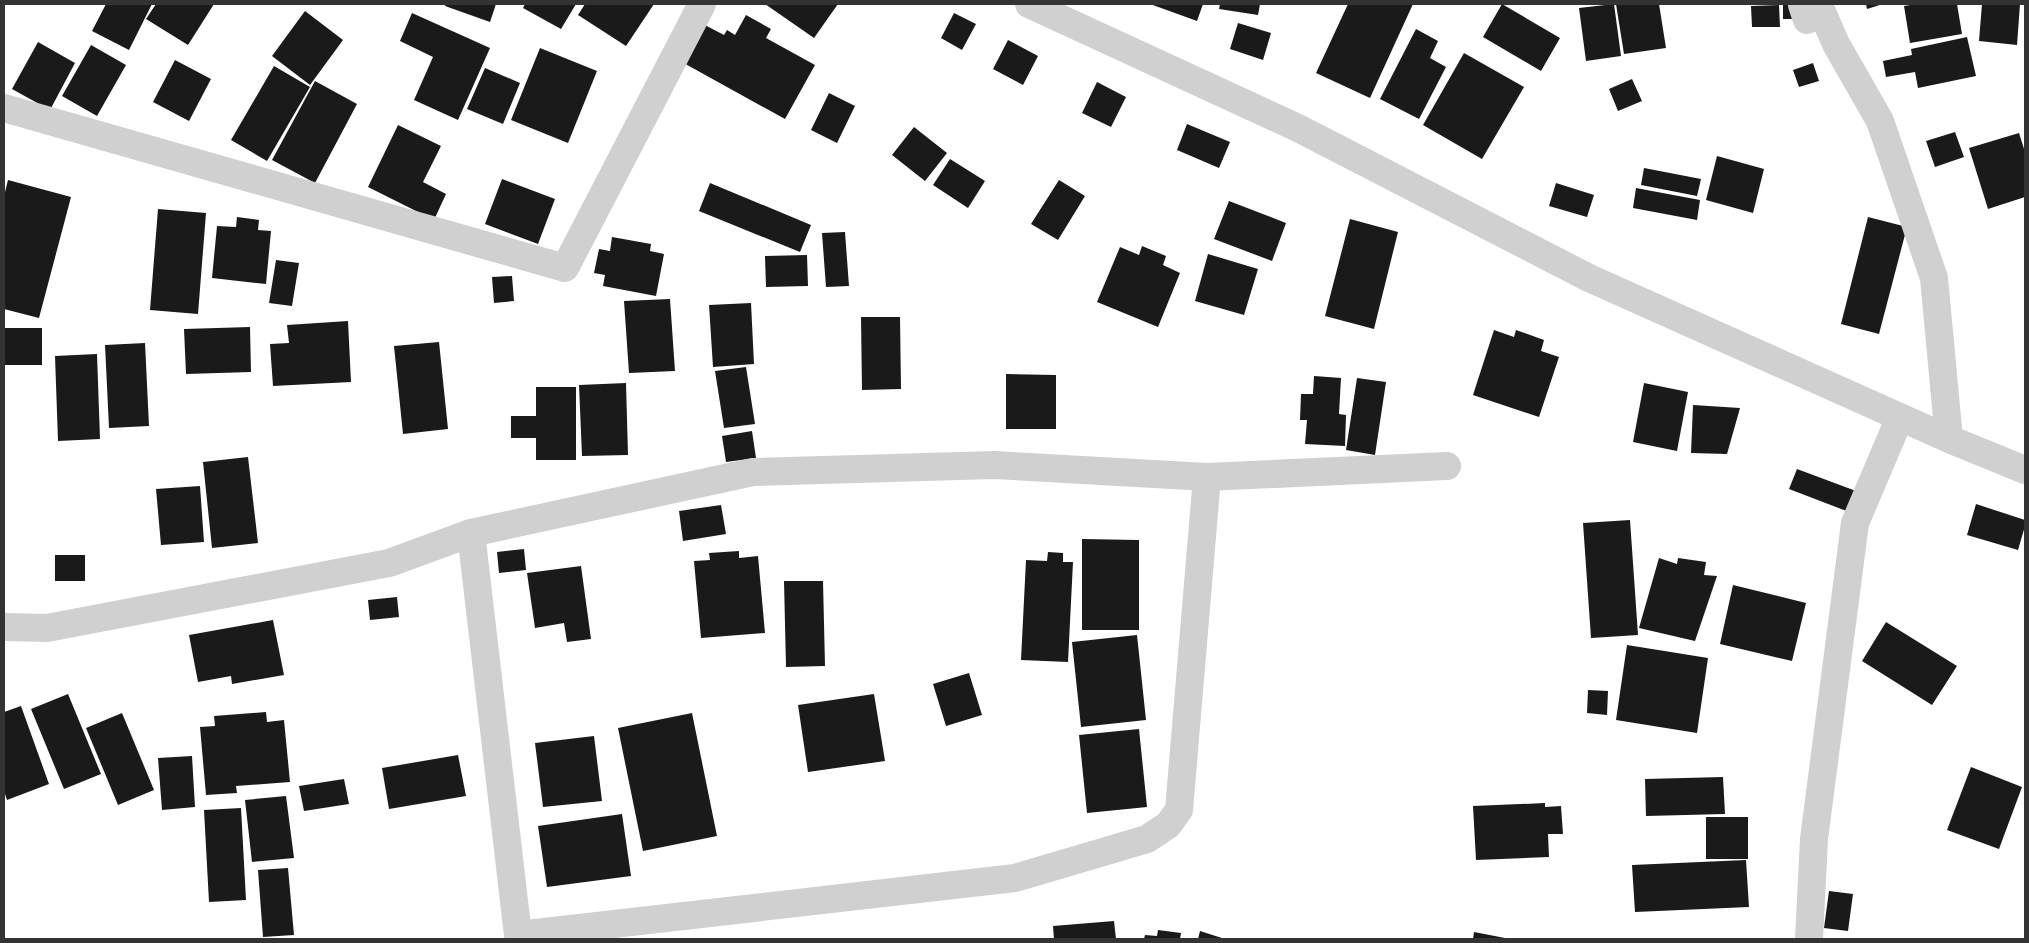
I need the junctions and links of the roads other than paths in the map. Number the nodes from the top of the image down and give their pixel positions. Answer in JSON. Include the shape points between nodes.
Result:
{"nodes":[{"id":1,"x":702,"y":4,"type":"edge"},
{"id":2,"x":1030,"y":4,"type":"edge"},
{"id":3,"x":1805,"y":4,"type":"edge"},
{"id":4,"x":4,"y":108,"type":"edge"},
{"id":5,"x":1900,"y":417,"type":"junction"},
{"id":6,"x":1949,"y":439,"type":"junction"},
{"id":7,"x":1447,"y":466,"type":"dead end"},
{"id":8,"x":2025,"y":470,"type":"edge"},
{"id":9,"x":1207,"y":477,"type":"junction"},
{"id":10,"x":471,"y":533,"type":"junction"},
{"id":11,"x":4,"y":628,"type":"edge"},
{"id":12,"x":1809,"y":939,"type":"edge"}],
"edges":[{"from":1,"to":4,"type":"street","via":[[565,268]]},
{"from":2,"to":5,"type":"street","via":[[1298,128],[1589,278]]},
{"from":3,"to":6,"type":"street","via":[[1802,5],[1808,20],[1823,14],[1836,44],[1880,120],[1934,278]]},
{"from":5,"to":6,"type":"street"},
{"from":5,"to":12,"type":"street","via":[[1855,523],[1814,839]]},
{"from":6,"to":8,"type":"street"},
{"from":7,"to":9,"type":"street"},
{"from":9,"to":10,"type":"street","via":[[994,465],[754,472]]},
{"from":9,"to":10,"type":"street","via":[[1179,810],[1168,826],[1147,839],[1015,878],[518,936]]},
{"from":10,"to":11,"type":"street","via":[[389,563],[47,628]]}]}
